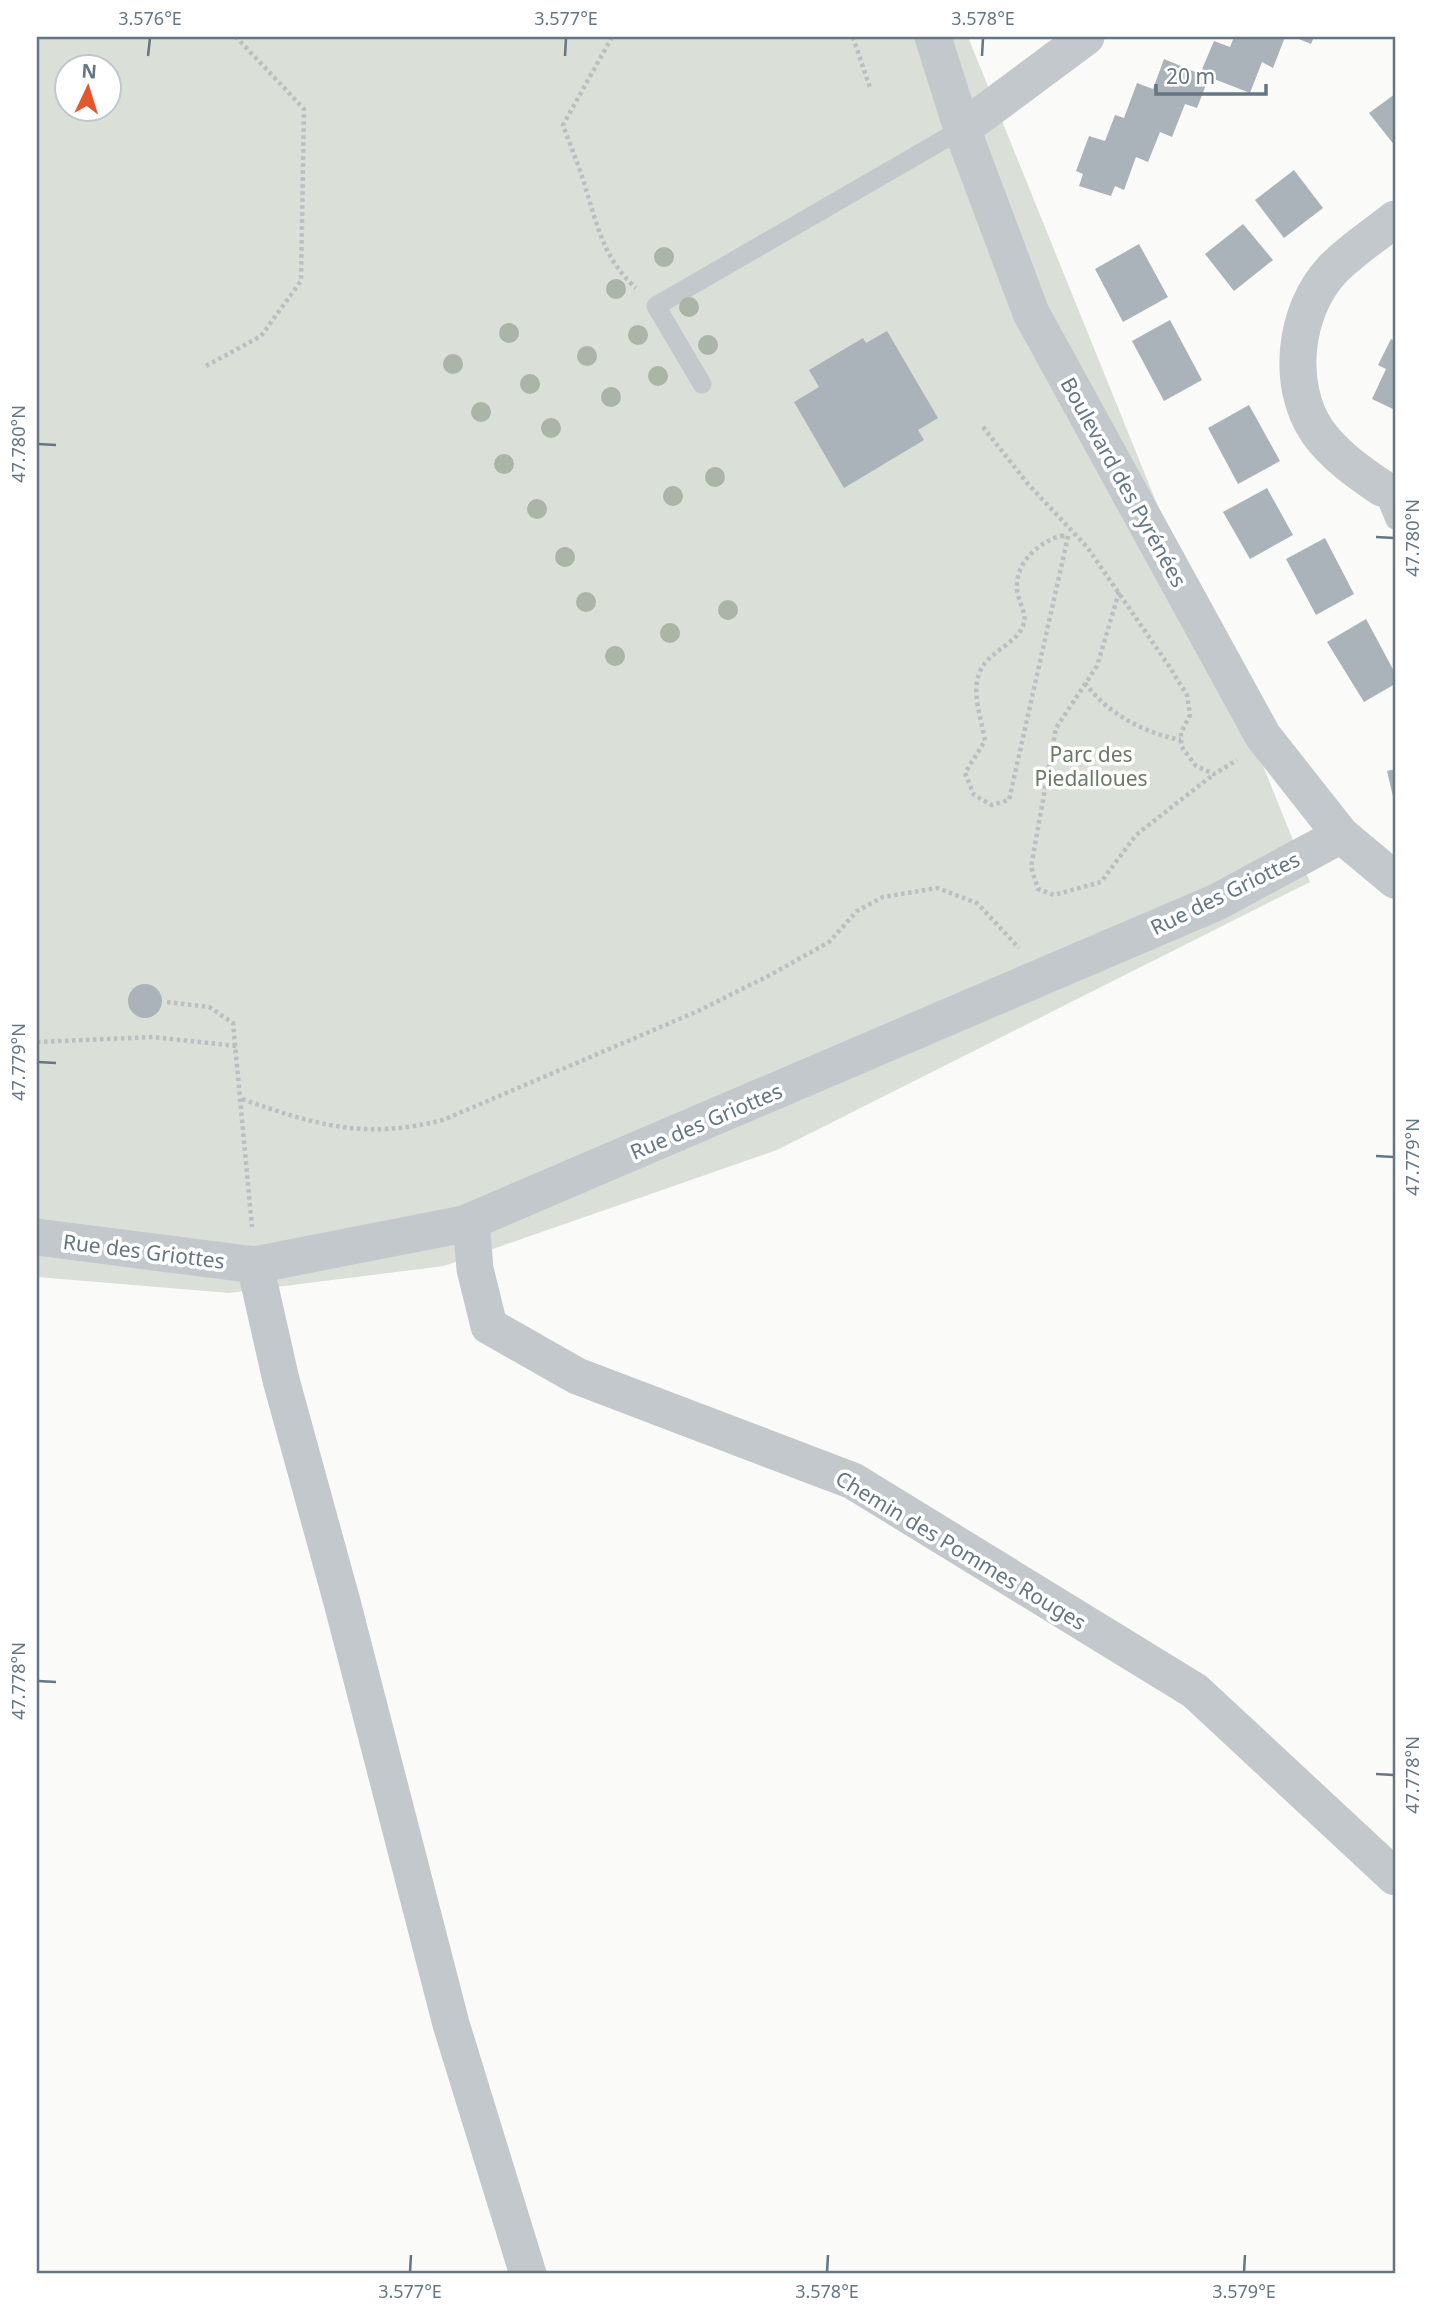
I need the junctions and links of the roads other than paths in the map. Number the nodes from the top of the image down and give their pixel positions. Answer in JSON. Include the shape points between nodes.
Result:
{"nodes":[{"id":1,"x":933,"y":37,"type":"edge"},
{"id":2,"x":1086,"y":37,"type":"edge"},
{"id":3,"x":962,"y":129,"type":"junction"},
{"id":4,"x":1395,"y":219,"type":"edge"},
{"id":5,"x":702,"y":384,"type":"dead end"},
{"id":6,"x":1388,"y":504,"type":"edge"},
{"id":7,"x":1341,"y":835,"type":"junction"},
{"id":8,"x":1395,"y":880,"type":"edge"},
{"id":9,"x":471,"y":1221,"type":"junction"},
{"id":10,"x":37,"y":1237,"type":"edge"},
{"id":11,"x":255,"y":1265,"type":"junction"},
{"id":12,"x":1395,"y":1877,"type":"edge"},
{"id":13,"x":528,"y":2274,"type":"edge"}],
"edges":[{"from":1,"to":3,"type":"street","name":"Boulevard des Pyrénées"},
{"from":2,"to":3,"type":"street"},
{"from":3,"to":5,"type":"lane","via":[[656,306]]},
{"from":3,"to":7,"type":"street","name":"Boulevard des Pyrénées","via":[[1031,313],[1263,736]]},
{"from":4,"to":6,"type":"street","via":[[1332,271],[1311,306],[1299,348],[1300,391],[1317,430]]},
{"from":7,"to":8,"type":"street","name":"Boulevard des Pyrénées"},
{"from":7,"to":9,"type":"street","name":"Rue des Griottes","via":[[1217,902]]},
{"from":9,"to":11,"type":"street","name":"Rue des Griottes"},
{"from":9,"to":12,"type":"street","name":"Chemin des Pommes Rouges","via":[[475,1269],[489,1326],[577,1376],[853,1481],[1195,1691]]},
{"from":10,"to":11,"type":"street","name":"Rue des Griottes"},
{"from":11,"to":13,"type":"street","via":[[281,1380],[451,2024]]}]}
